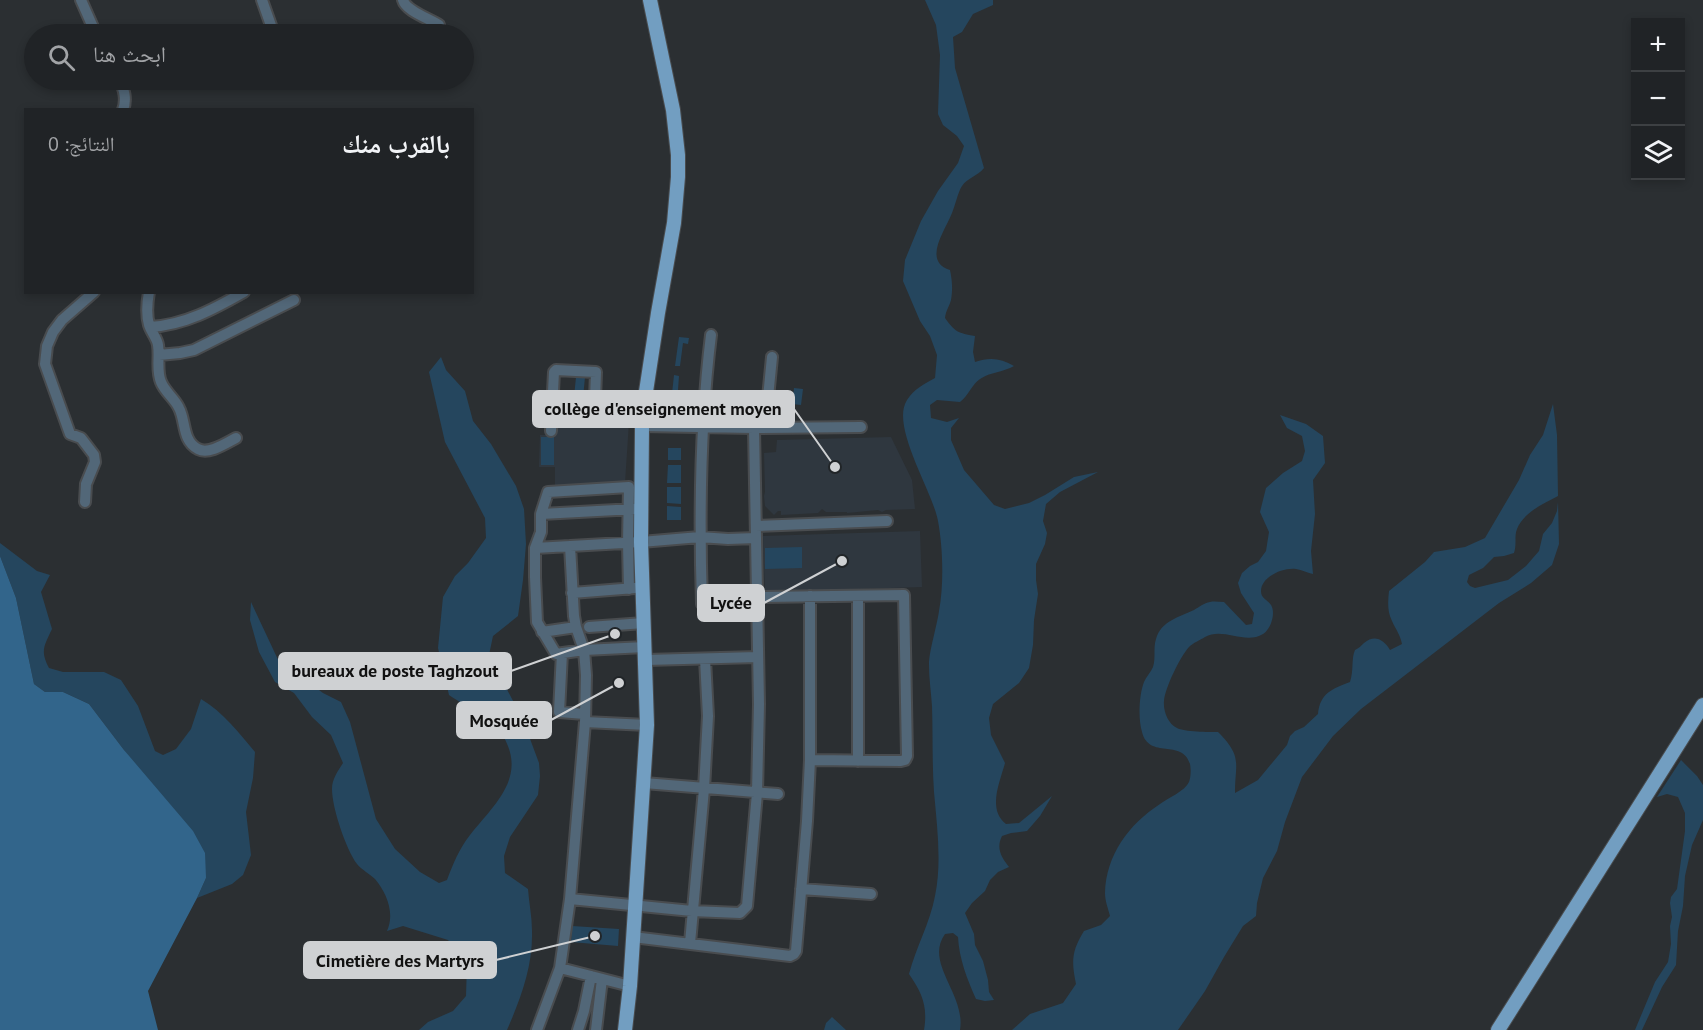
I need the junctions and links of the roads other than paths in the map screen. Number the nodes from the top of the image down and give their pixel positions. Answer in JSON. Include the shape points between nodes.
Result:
{"nodes":[{"id":1,"x":81,"y":0,"type":"edge"},
{"id":2,"x":262,"y":0,"type":"edge"},
{"id":3,"x":403,"y":0,"type":"edge"},
{"id":4,"x":650,"y":0,"type":"edge"},
{"id":5,"x":92,"y":24,"type":"edge"},
{"id":6,"x":270,"y":24,"type":"edge"},
{"id":7,"x":437,"y":24,"type":"edge"},
{"id":8,"x":125,"y":90,"type":"edge"},
{"id":9,"x":124,"y":108,"type":"edge"},
{"id":10,"x":92,"y":294,"type":"edge"},
{"id":11,"x":149,"y":294,"type":"edge"},
{"id":12,"x":240,"y":294,"type":"edge"},
{"id":13,"x":294,"y":300,"type":"dead end"},
{"id":14,"x":150,"y":327,"type":"junction"},
{"id":15,"x":711,"y":335,"type":"dead end"},
{"id":16,"x":159,"y":355,"type":"junction"},
{"id":17,"x":772,"y":357,"type":"dead end"},
{"id":18,"x":644,"y":403,"type":"junction"},
{"id":19,"x":642,"y":426,"type":"junction"},
{"id":20,"x":702,"y":427,"type":"junction"},
{"id":21,"x":861,"y":427,"type":"dead end"},
{"id":22,"x":759,"y":428,"type":"junction"},
{"id":23,"x":551,"y":431,"type":"dead end"},
{"id":24,"x":236,"y":438,"type":"dead end"},
{"id":25,"x":85,"y":502,"type":"dead end"},
{"id":26,"x":635,"y":509,"type":"junction"},
{"id":27,"x":541,"y":514,"type":"junction"},
{"id":28,"x":887,"y":521,"type":"dead end"},
{"id":29,"x":756,"y":526,"type":"junction"},
{"id":30,"x":700,"y":537,"type":"junction"},
{"id":31,"x":756,"y":538,"type":"junction"},
{"id":32,"x":634,"y":542,"type":"junction"},
{"id":33,"x":570,"y":546,"type":"junction"},
{"id":34,"x":535,"y":548,"type":"junction"},
{"id":35,"x":636,"y":588,"type":"junction"},
{"id":36,"x":573,"y":593,"type":"junction"},
{"id":37,"x":810,"y":596,"type":"junction"},
{"id":38,"x":858,"y":596,"type":"junction"},
{"id":39,"x":758,"y":597,"type":"junction"},
{"id":40,"x":702,"y":604,"type":"dead end"},
{"id":41,"x":644,"y":623,"type":"junction"},
{"id":42,"x":576,"y":627,"type":"junction"},
{"id":43,"x":589,"y":627,"type":"dead end"},
{"id":44,"x":542,"y":632,"type":"junction"},
{"id":45,"x":584,"y":650,"type":"junction"},
{"id":46,"x":562,"y":653,"type":"junction"},
{"id":47,"x":646,"y":653,"type":"junction"},
{"id":48,"x":758,"y":657,"type":"junction"},
{"id":49,"x":705,"y":659,"type":"junction"},
{"id":50,"x":1703,"y":705,"type":"edge"},
{"id":51,"x":585,"y":718,"type":"junction"},
{"id":52,"x":647,"y":725,"type":"junction"},
{"id":53,"x":810,"y":760,"type":"junction"},
{"id":54,"x":858,"y":761,"type":"junction"},
{"id":55,"x":644,"y":783,"type":"junction"},
{"id":56,"x":704,"y":789,"type":"junction"},
{"id":57,"x":758,"y":793,"type":"junction"},
{"id":58,"x":778,"y":794,"type":"dead end"},
{"id":59,"x":801,"y":889,"type":"junction"},
{"id":60,"x":871,"y":894,"type":"dead end"},
{"id":61,"x":570,"y":899,"type":"junction"},
{"id":62,"x":636,"y":905,"type":"junction"},
{"id":63,"x":692,"y":911,"type":"junction"},
{"id":64,"x":633,"y":937,"type":"junction"},
{"id":65,"x":690,"y":944,"type":"junction"},
{"id":66,"x":560,"y":968,"type":"junction"},
{"id":67,"x":596,"y":977,"type":"junction"},
{"id":68,"x":630,"y":986,"type":"junction"},
{"id":69,"x":537,"y":1030,"type":"edge"},
{"id":70,"x":578,"y":1030,"type":"edge"},
{"id":71,"x":596,"y":1030,"type":"edge"},
{"id":72,"x":625,"y":1030,"type":"edge"},
{"id":73,"x":1498,"y":1030,"type":"edge"}],
"edges":[{"from":1,"to":5,"type":"street"},
{"from":2,"to":6,"type":"street"},
{"from":3,"to":7,"type":"street","via":[[409,9]]},
{"from":4,"to":18,"type":"main road","via":[[673,110],[678,177]]},
{"from":8,"to":9,"type":"street"},
{"from":10,"to":25,"type":"street","via":[[53,332],[45,364],[70,434],[81,438],[94,455]]},
{"from":11,"to":14,"type":"street"},
{"from":12,"to":14,"type":"street","via":[[189,320]]},
{"from":13,"to":16,"type":"street","via":[[194,350]]},
{"from":14,"to":16,"type":"street","via":[[158,342]]},
{"from":15,"to":20,"type":"street"},
{"from":16,"to":24,"type":"street","via":[[162,383],[181,410],[184,432],[195,447],[201,451],[214,449]]},
{"from":17,"to":22,"type":"street"},
{"from":18,"to":19,"type":"main road"},
{"from":18,"to":23,"type":"street","via":[[595,400],[596,372],[556,370]]},
{"from":19,"to":20,"type":"street"},
{"from":19,"to":26,"type":"main road"},
{"from":20,"to":22,"type":"street"},
{"from":20,"to":30,"type":"street"},
{"from":21,"to":22,"type":"street"},
{"from":22,"to":29,"type":"street"},
{"from":26,"to":27,"type":"street"},
{"from":26,"to":27,"type":"street","via":[[629,487],[548,492]]},
{"from":26,"to":32,"type":"main road"},
{"from":27,"to":34,"type":"street","via":[[541,532]]},
{"from":28,"to":29,"type":"street"},
{"from":29,"to":31,"type":"street"},
{"from":30,"to":31,"type":"street"},
{"from":30,"to":32,"type":"street"},
{"from":30,"to":40,"type":"street"},
{"from":31,"to":39,"type":"street"},
{"from":32,"to":33,"type":"street"},
{"from":32,"to":35,"type":"main road"},
{"from":33,"to":34,"type":"street"},
{"from":33,"to":36,"type":"street"},
{"from":34,"to":44,"type":"street","via":[[537,622]]},
{"from":35,"to":36,"type":"street"},
{"from":35,"to":41,"type":"main road"},
{"from":36,"to":42,"type":"street"},
{"from":37,"to":38,"type":"street"},
{"from":37,"to":39,"type":"street"},
{"from":37,"to":53,"type":"street"},
{"from":38,"to":54,"type":"street"},
{"from":38,"to":54,"type":"street","via":[[904,596],[907,756],[901,761]]},
{"from":39,"to":48,"type":"street"},
{"from":41,"to":43,"type":"street"},
{"from":41,"to":47,"type":"main road"},
{"from":42,"to":44,"type":"street"},
{"from":42,"to":45,"type":"street"},
{"from":44,"to":46,"type":"street","via":[[556,654]]},
{"from":45,"to":46,"type":"street"},
{"from":45,"to":47,"type":"street"},
{"from":45,"to":51,"type":"street"},
{"from":46,"to":51,"type":"street","via":[[559,712]]},
{"from":47,"to":49,"type":"street"},
{"from":47,"to":52,"type":"main road"},
{"from":48,"to":49,"type":"street"},
{"from":48,"to":57,"type":"street"},
{"from":49,"to":56,"type":"street","via":[[708,716]]},
{"from":50,"to":73,"type":"main road"},
{"from":51,"to":52,"type":"street"},
{"from":51,"to":61,"type":"street"},
{"from":52,"to":55,"type":"main road"},
{"from":53,"to":54,"type":"street"},
{"from":53,"to":59,"type":"street"},
{"from":55,"to":56,"type":"street"},
{"from":55,"to":62,"type":"main road"},
{"from":56,"to":57,"type":"street"},
{"from":56,"to":63,"type":"street"},
{"from":57,"to":58,"type":"street"},
{"from":57,"to":63,"type":"street","via":[[747,906],[740,913]]},
{"from":59,"to":60,"type":"street"},
{"from":59,"to":65,"type":"street","via":[[794,954],[790,956]]},
{"from":61,"to":62,"type":"street"},
{"from":61,"to":66,"type":"street"},
{"from":62,"to":63,"type":"street"},
{"from":62,"to":64,"type":"main road"},
{"from":63,"to":65,"type":"street"},
{"from":64,"to":65,"type":"street"},
{"from":64,"to":68,"type":"main road"},
{"from":66,"to":67,"type":"street"},
{"from":66,"to":69,"type":"street"},
{"from":67,"to":68,"type":"street"},
{"from":67,"to":70,"type":"street"},
{"from":67,"to":71,"type":"street"},
{"from":68,"to":72,"type":"main road"}]}
